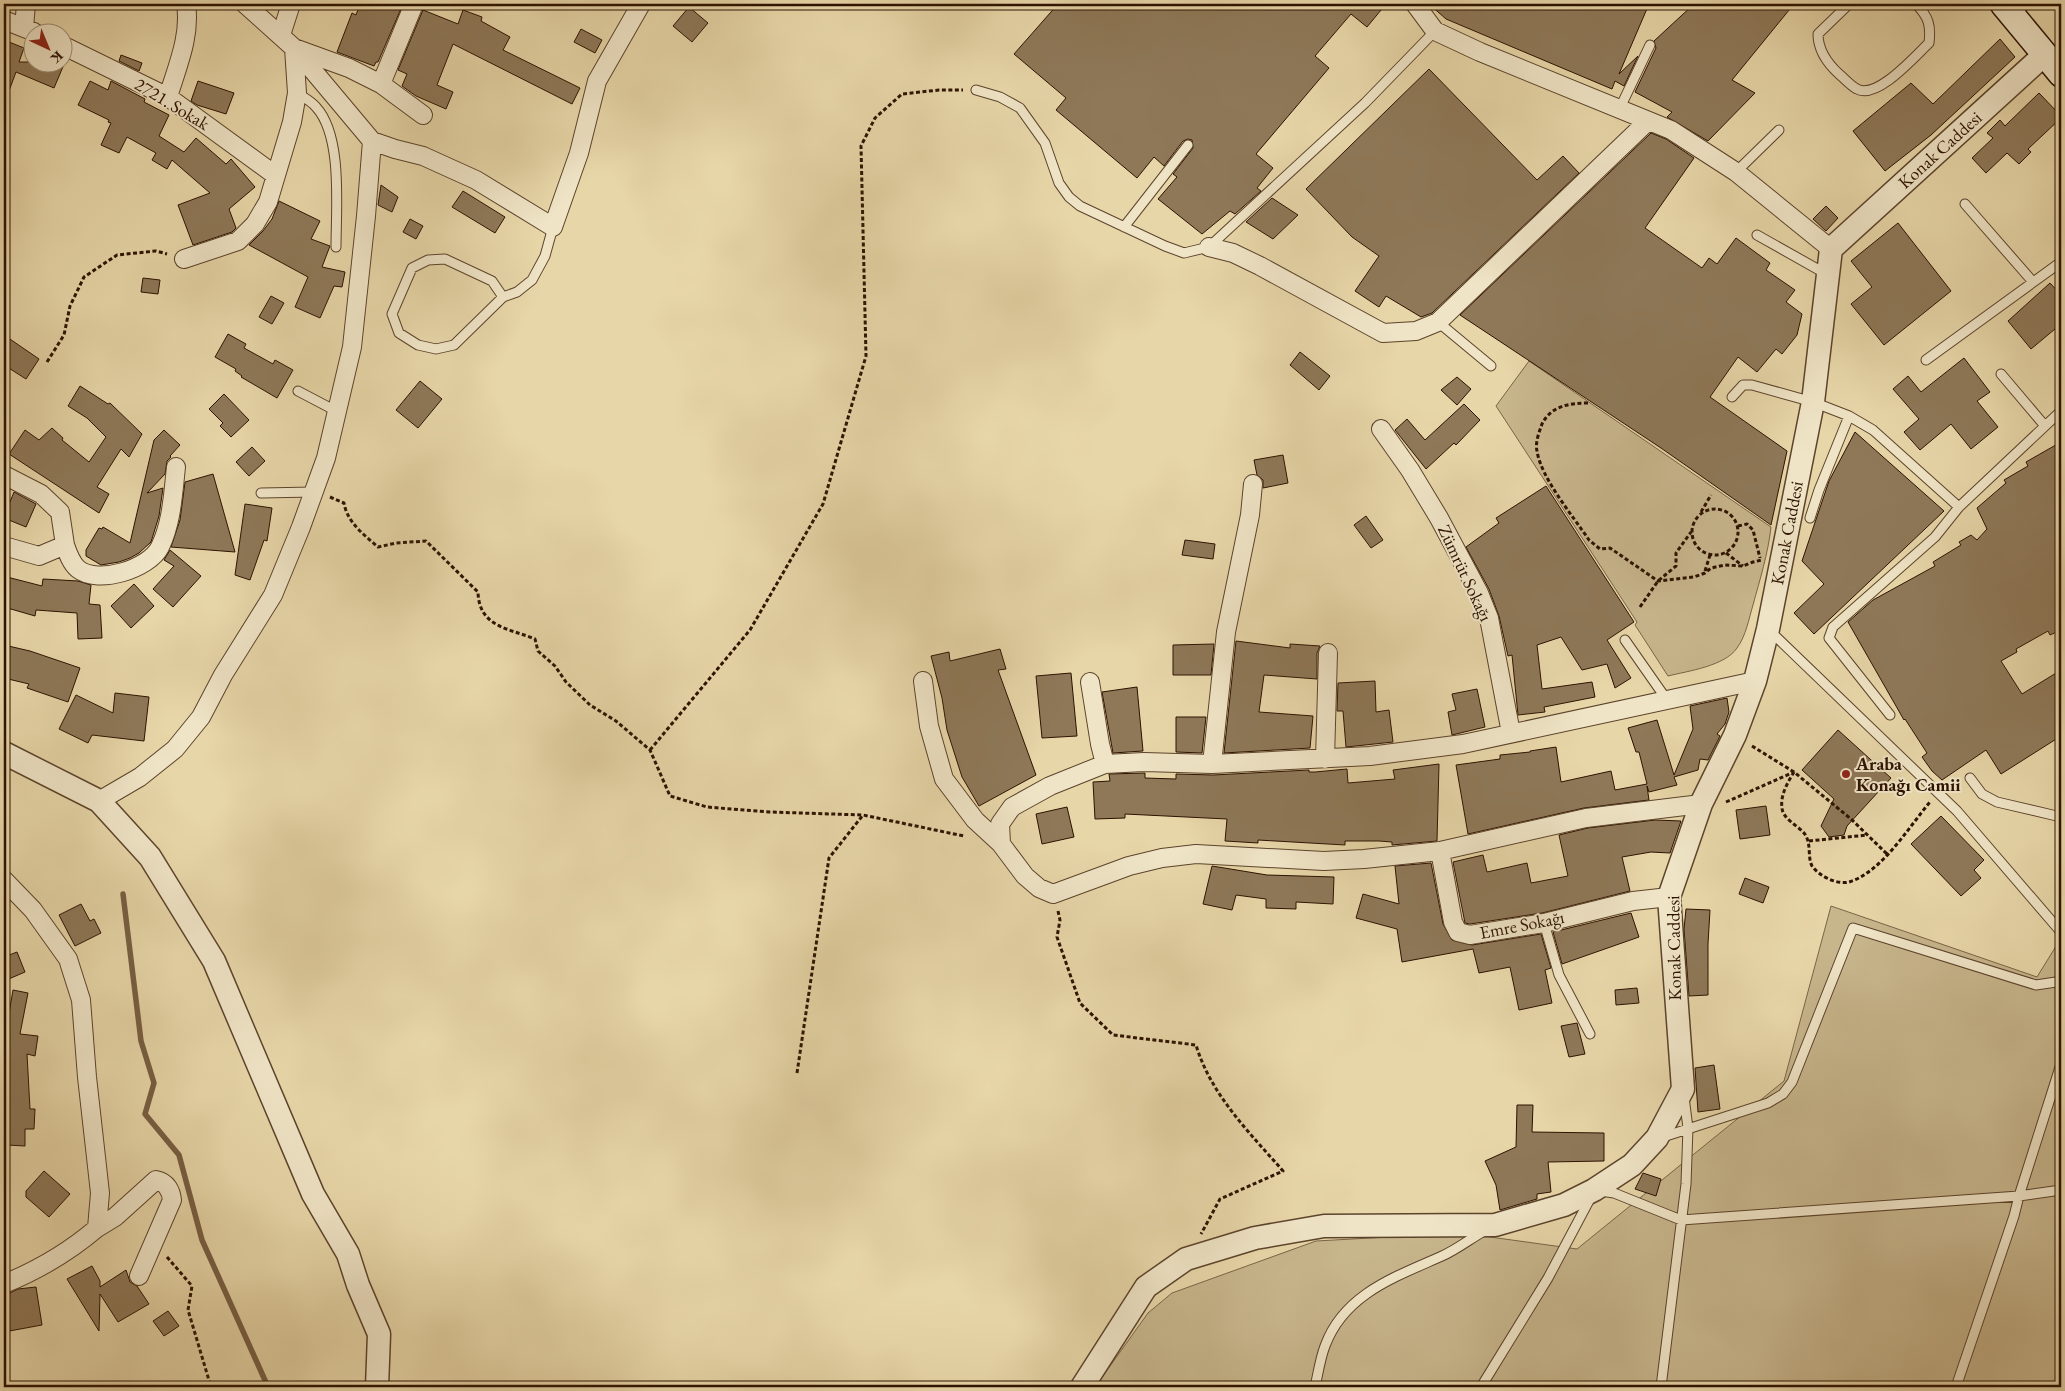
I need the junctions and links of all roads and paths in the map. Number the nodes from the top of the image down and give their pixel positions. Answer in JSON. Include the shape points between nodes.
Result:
{"nodes":[{"id":1,"x":26,"y":4,"type":"edge"},
{"id":2,"x":186,"y":4,"type":"edge"},
{"id":3,"x":245,"y":4,"type":"edge"},
{"id":4,"x":291,"y":4,"type":"edge"},
{"id":5,"x":414,"y":4,"type":"edge"},
{"id":6,"x":641,"y":4,"type":"edge"},
{"id":7,"x":1415,"y":4,"type":"edge"},
{"id":8,"x":1849,"y":4,"type":"edge"},
{"id":9,"x":1916,"y":4,"type":"edge"},
{"id":10,"x":2014,"y":7,"type":"edge"},
{"id":11,"x":4,"y":20,"type":"edge"},
{"id":12,"x":28,"y":22,"type":"edge"},
{"id":13,"x":22,"y":27,"type":"edge"},
{"id":14,"x":1435,"y":31,"type":"junction"},
{"id":15,"x":281,"y":35,"type":"junction"},
{"id":16,"x":1650,"y":45,"type":"dead end"},
{"id":17,"x":294,"y":48,"type":"junction"},
{"id":18,"x":72,"y":51,"type":"edge"},
{"id":19,"x":2045,"y":54,"type":"junction"},
{"id":20,"x":2061,"y":74,"type":"edge"},
{"id":21,"x":381,"y":84,"type":"junction"},
{"id":22,"x":976,"y":90,"type":"joint"},
{"id":23,"x":297,"y":93,"type":"junction"},
{"id":24,"x":168,"y":97,"type":"junction"},
{"id":25,"x":1619,"y":110,"type":"junction"},
{"id":26,"x":423,"y":115,"type":"dead end"},
{"id":27,"x":1648,"y":121,"type":"junction"},
{"id":28,"x":1779,"y":130,"type":"dead end"},
{"id":29,"x":372,"y":141,"type":"junction"},
{"id":30,"x":1188,"y":145,"type":"dead end"},
{"id":31,"x":1736,"y":172,"type":"junction"},
{"id":32,"x":275,"y":175,"type":"junction"},
{"id":33,"x":1965,"y":204,"type":"dead end"},
{"id":34,"x":553,"y":227,"type":"junction"},
{"id":35,"x":1124,"y":227,"type":"junction"},
{"id":36,"x":1757,"y":235,"type":"dead end"},
{"id":37,"x":336,"y":247,"type":"dead end"},
{"id":38,"x":1209,"y":247,"type":"junction"},
{"id":39,"x":1831,"y":249,"type":"junction"},
{"id":40,"x":184,"y":259,"type":"joint"},
{"id":41,"x":2061,"y":262,"type":"edge"},
{"id":42,"x":1828,"y":275,"type":"junction"},
{"id":43,"x":2033,"y":282,"type":"junction"},
{"id":44,"x":503,"y":297,"type":"junction"},
{"id":45,"x":1438,"y":322,"type":"junction"},
{"id":46,"x":1926,"y":360,"type":"dead end"},
{"id":47,"x":47,"y":362,"type":"dead end"},
{"id":48,"x":1491,"y":366,"type":"dead end"},
{"id":49,"x":2001,"y":374,"type":"dead end"},
{"id":50,"x":298,"y":391,"type":"dead end"},
{"id":51,"x":1732,"y":397,"type":"dead end"},
{"id":52,"x":1813,"y":402,"type":"junction"},
{"id":53,"x":1588,"y":403,"type":"dead end"},
{"id":54,"x":2061,"y":411,"type":"edge"},
{"id":55,"x":338,"y":412,"type":"junction"},
{"id":56,"x":1849,"y":416,"type":"junction"},
{"id":57,"x":2045,"y":426,"type":"junction"},
{"id":58,"x":1381,"y":429,"type":"dead end"},
{"id":59,"x":176,"y":467,"type":"dead end"},
{"id":60,"x":4,"y":476,"type":"edge"},
{"id":61,"x":1253,"y":484,"type":"dead end"},
{"id":62,"x":314,"y":492,"type":"junction"},
{"id":63,"x":261,"y":494,"type":"dead end"},
{"id":64,"x":1711,"y":496,"type":"dead end"},
{"id":65,"x":1958,"y":507,"type":"junction"},
{"id":66,"x":1697,"y":517,"type":"junction"},
{"id":67,"x":1810,"y":518,"type":"dead end"},
{"id":68,"x":1738,"y":526,"type":"junction"},
{"id":69,"x":1691,"y":532,"type":"junction"},
{"id":70,"x":65,"y":545,"type":"junction"},
{"id":71,"x":4,"y":546,"type":"edge"},
{"id":72,"x":1726,"y":553,"type":"junction"},
{"id":73,"x":1710,"y":555,"type":"junction"},
{"id":74,"x":1770,"y":561,"type":"junction"},
{"id":75,"x":1743,"y":566,"type":"junction"},
{"id":76,"x":1705,"y":573,"type":"junction"},
{"id":77,"x":1658,"y":581,"type":"junction"},
{"id":78,"x":1640,"y":607,"type":"dead end"},
{"id":79,"x":1768,"y":629,"type":"junction"},
{"id":80,"x":1625,"y":640,"type":"dead end"},
{"id":81,"x":1328,"y":653,"type":"dead end"},
{"id":82,"x":922,"y":681,"type":"dead end"},
{"id":83,"x":1755,"y":681,"type":"junction"},
{"id":84,"x":1090,"y":682,"type":"dead end"},
{"id":85,"x":1668,"y":700,"type":"junction"},
{"id":86,"x":1890,"y":715,"type":"dead end"},
{"id":87,"x":1511,"y":733,"type":"junction"},
{"id":88,"x":1730,"y":743,"type":"junction"},
{"id":89,"x":650,"y":750,"type":"junction"},
{"id":90,"x":4,"y":753,"type":"edge"},
{"id":91,"x":1325,"y":759,"type":"junction"},
{"id":92,"x":1105,"y":764,"type":"junction"},
{"id":93,"x":1212,"y":764,"type":"junction"},
{"id":94,"x":1794,"y":772,"type":"junction"},
{"id":95,"x":1970,"y":778,"type":"dead end"},
{"id":96,"x":1938,"y":792,"type":"junction"},
{"id":97,"x":99,"y":801,"type":"junction"},
{"id":98,"x":1701,"y":804,"type":"junction"},
{"id":99,"x":863,"y":815,"type":"junction"},
{"id":100,"x":2061,"y":817,"type":"edge"},
{"id":101,"x":1867,"y":835,"type":"junction"},
{"id":102,"x":1809,"y":841,"type":"junction"},
{"id":103,"x":1001,"y":844,"type":"junction"},
{"id":104,"x":1440,"y":851,"type":"junction"},
{"id":105,"x":1887,"y":854,"type":"junction"},
{"id":106,"x":4,"y":880,"type":"edge"},
{"id":107,"x":1053,"y":894,"type":"junction"},
{"id":108,"x":1669,"y":897,"type":"junction"},
{"id":109,"x":1544,"y":923,"type":"junction"},
{"id":110,"x":2061,"y":932,"type":"edge"},
{"id":111,"x":2061,"y":979,"type":"edge"},
{"id":112,"x":1590,"y":1034,"type":"dead end"},
{"id":113,"x":2061,"y":1064,"type":"edge"},
{"id":114,"x":797,"y":1073,"type":"dead end"},
{"id":115,"x":1683,"y":1089,"type":"junction"},
{"id":116,"x":1688,"y":1128,"type":"junction"},
{"id":117,"x":1657,"y":1138,"type":"junction"},
{"id":118,"x":1594,"y":1190,"type":"junction"},
{"id":119,"x":2061,"y":1190,"type":"edge"},
{"id":120,"x":2019,"y":1196,"type":"junction"},
{"id":121,"x":1681,"y":1220,"type":"junction"},
{"id":122,"x":1495,"y":1225,"type":"junction"},
{"id":123,"x":97,"y":1228,"type":"junction"},
{"id":124,"x":154,"y":1242,"type":"junction"},
{"id":125,"x":1186,"y":1259,"type":"junction"},
{"id":126,"x":139,"y":1276,"type":"dead end"},
{"id":127,"x":4,"y":1284,"type":"edge"},
{"id":128,"x":211,"y":1387,"type":"edge"},
{"id":129,"x":377,"y":1387,"type":"edge"},
{"id":130,"x":1082,"y":1387,"type":"edge"},
{"id":131,"x":1316,"y":1387,"type":"edge"},
{"id":132,"x":1482,"y":1387,"type":"edge"},
{"id":133,"x":1661,"y":1387,"type":"edge"},
{"id":134,"x":1956,"y":1387,"type":"edge"}],
"edges":[{"from":1,"to":12,"type":"street"},
{"from":2,"to":24,"type":"street","via":[[188,19],[183,48]]},
{"from":3,"to":15,"type":"street"},
{"from":4,"to":15,"type":"street"},
{"from":5,"to":21,"type":"street"},
{"from":6,"to":34,"type":"street","via":[[597,81],[578,153]]},
{"from":7,"to":14,"type":"street"},
{"from":8,"to":9,"type":"lane","via":[[1818,34],[1818,45],[1830,66],[1858,90],[1874,91],[1929,43],[1931,29],[1927,15]]},
{"from":10,"to":19,"type":"main road"},
{"from":11,"to":13,"type":"street"},
{"from":14,"to":25,"type":"street"},
{"from":14,"to":38,"type":"lane","via":[[1365,103]]},
{"from":15,"to":17,"type":"street"},
{"from":16,"to":25,"type":"lane"},
{"from":17,"to":21,"type":"street","via":[[349,68]]},
{"from":17,"to":23,"type":"street"},
{"from":17,"to":29,"type":"street"},
{"from":18,"to":24,"type":"street","name":"2721. Sokak"},
{"from":19,"to":20,"type":"main road"},
{"from":19,"to":39,"type":"street","name":"Konak Caddesi"},
{"from":21,"to":26,"type":"street"},
{"from":22,"to":35,"type":"lane","via":[[1000,97],[1020,108],[1045,143],[1059,183],[1068,197]]},
{"from":22,"to":89,"type":"path","via":[[902,94],[875,118],[861,146],[866,356],[823,504],[750,630]]},
{"from":23,"to":32,"type":"street","via":[[292,122]]},
{"from":23,"to":37,"type":"lane","via":[[322,114],[335,153]]},
{"from":24,"to":32,"type":"street","name":"2721. Sokak"},
{"from":25,"to":27,"type":"street"},
{"from":27,"to":31,"type":"street","via":[[1671,130]]},
{"from":27,"to":45,"type":"street"},
{"from":28,"to":31,"type":"lane"},
{"from":29,"to":34,"type":"street","via":[[422,156],[476,180]]},
{"from":29,"to":55,"type":"street","via":[[352,347]]},
{"from":30,"to":35,"type":"lane"},
{"from":31,"to":39,"type":"street"},
{"from":32,"to":40,"type":"street","via":[[268,202],[255,224],[238,241]]},
{"from":33,"to":43,"type":"lane"},
{"from":34,"to":44,"type":"lane","via":[[545,256],[532,280],[517,292]]},
{"from":35,"to":38,"type":"lane","via":[[1184,253]]},
{"from":36,"to":42,"type":"lane"},
{"from":38,"to":45,"type":"street","via":[[1233,253],[1260,266],[1384,333],[1416,331]]},
{"from":39,"to":42,"type":"street","name":"Konak Caddesi"},
{"from":40,"to":47,"type":"path","via":[[156,251],[117,255],[84,277],[70,306],[64,335]]},
{"from":41,"to":43,"type":"lane"},
{"from":42,"to":52,"type":"street","name":"Konak Caddesi"},
{"from":43,"to":46,"type":"lane"},
{"from":44,"to":44,"type":"lane","via":[[454,345],[436,349],[418,345],[399,333],[392,314],[412,268],[428,260],[445,259],[492,281]]},
{"from":45,"to":48,"type":"lane"},
{"from":49,"to":57,"type":"lane"},
{"from":50,"to":55,"type":"lane"},
{"from":51,"to":52,"type":"lane","via":[[1744,385],[1752,385]]},
{"from":52,"to":56,"type":"lane"},
{"from":52,"to":74,"type":"street","name":"Konak Caddesi"},
{"from":53,"to":77,"type":"path","via":[[1559,407],[1547,416],[1536,449],[1542,469],[1589,540],[1600,549],[1610,548]]},
{"from":54,"to":57,"type":"lane"},
{"from":55,"to":62,"type":"street"},
{"from":56,"to":65,"type":"lane","via":[[1873,430]]},
{"from":56,"to":67,"type":"lane"},
{"from":57,"to":65,"type":"lane"},
{"from":58,"to":87,"type":"street","name":"Zümrüt Sokağı","via":[[1439,518],[1482,601],[1489,618]]},
{"from":59,"to":70,"type":"street","via":[[171,515],[160,548],[138,568],[108,576],[87,574],[70,559]]},
{"from":60,"to":70,"type":"street","via":[[41,494],[60,512]]},
{"from":61,"to":93,"type":"street","via":[[1250,515],[1226,632]]},
{"from":62,"to":63,"type":"lane"},
{"from":62,"to":89,"type":"path","via":[[344,503],[346,513],[378,547],[426,541],[478,592],[478,604],[493,624],[535,639],[538,651],[572,688]]},
{"from":62,"to":97,"type":"street","via":[[273,595],[201,717],[168,754],[140,777]]},
{"from":64,"to":66,"type":"path"},
{"from":65,"to":86,"type":"lane","via":[[1936,537],[1833,627],[1828,638]]},
{"from":66,"to":68,"type":"path","via":[[1709,509],[1724,510]]},
{"from":66,"to":69,"type":"path"},
{"from":68,"to":72,"type":"path","via":[[1737,541]]},
{"from":68,"to":74,"type":"path","via":[[1747,524],[1754,530]]},
{"from":69,"to":73,"type":"path","via":[[1697,547]]},
{"from":69,"to":77,"type":"path","via":[[1676,553],[1676,566]]},
{"from":70,"to":71,"type":"street","via":[[39,556]]},
{"from":72,"to":73,"type":"path"},
{"from":72,"to":75,"type":"path"},
{"from":73,"to":76,"type":"path"},
{"from":74,"to":75,"type":"path"},
{"from":74,"to":79,"type":"street","name":"Konak Caddesi"},
{"from":75,"to":76,"type":"path","via":[[1725,565]]},
{"from":76,"to":77,"type":"path"},
{"from":77,"to":78,"type":"path"},
{"from":79,"to":83,"type":"street","name":"Konak Caddesi"},
{"from":79,"to":96,"type":"lane"},
{"from":80,"to":85,"type":"lane"},
{"from":81,"to":91,"type":"street"},
{"from":82,"to":103,"type":"street","via":[[929,726],[944,779],[975,820]]},
{"from":83,"to":85,"type":"street"},
{"from":83,"to":88,"type":"street","name":"Konak Caddesi"},
{"from":84,"to":92,"type":"street"},
{"from":85,"to":87,"type":"street"},
{"from":87,"to":91,"type":"street","via":[[1463,744]]},
{"from":88,"to":94,"type":"path","via":[[1753,746]]},
{"from":88,"to":98,"type":"street","name":"Konak Caddesi"},
{"from":89,"to":99,"type":"path","via":[[670,796],[707,807]]},
{"from":90,"to":97,"type":"street"},
{"from":91,"to":93,"type":"street"},
{"from":92,"to":93,"type":"street"},
{"from":92,"to":103,"type":"street","via":[[1050,786],[1012,807],[1000,824]]},
{"from":94,"to":98,"type":"path","via":[[1722,803]]},
{"from":94,"to":101,"type":"path"},
{"from":94,"to":102,"type":"path","via":[[1784,789],[1781,808]]},
{"from":95,"to":100,"type":"lane","via":[[1982,794],[1998,802]]},
{"from":96,"to":105,"type":"path"},
{"from":96,"to":110,"type":"lane"},
{"from":97,"to":129,"type":"street","via":[[150,857],[214,961],[314,1194],[348,1254],[379,1334]]},
{"from":98,"to":104,"type":"street","via":[[1586,818]]},
{"from":98,"to":108,"type":"street","name":"Konak Caddesi"},
{"from":99,"to":103,"type":"path"},
{"from":99,"to":114,"type":"path","via":[[829,858]]},
{"from":101,"to":102,"type":"path"},
{"from":101,"to":105,"type":"path"},
{"from":102,"to":105,"type":"path","via":[[1812,865],[1825,878],[1837,882],[1848,882],[1873,869]]},
{"from":103,"to":107,"type":"street","via":[[1025,876]]},
{"from":104,"to":107,"type":"street","via":[[1324,861],[1196,854],[1129,866]]},
{"from":104,"to":109,"type":"street","name":"Emre Sokağı","via":[[1448,904],[1458,932],[1470,935]]},
{"from":106,"to":123,"type":"street","via":[[33,910],[68,959],[81,1000],[100,1193]]},
{"from":107,"to":125,"type":"path","via":[[1060,920],[1057,937],[1080,1003],[1113,1035],[1196,1045],[1225,1105],[1283,1171],[1220,1200]]},
{"from":108,"to":109,"type":"street","name":"Emre Sokağı","via":[[1633,901]]},
{"from":108,"to":115,"type":"street","name":"Konak Caddesi"},
{"from":109,"to":112,"type":"lane","via":[[1559,975]]},
{"from":111,"to":116,"type":"lane","via":[[2036,984],[1852,928],[1806,1052],[1784,1094],[1768,1103]]},
{"from":113,"to":120,"type":"lane"},
{"from":115,"to":116,"type":"lane"},
{"from":115,"to":117,"type":"street"},
{"from":116,"to":117,"type":"lane"},
{"from":116,"to":121,"type":"lane"},
{"from":117,"to":118,"type":"street","via":[[1632,1164]]},
{"from":118,"to":121,"type":"lane","via":[[1614,1193]]},
{"from":118,"to":122,"type":"street","via":[[1564,1205]]},
{"from":118,"to":132,"type":"lane","via":[[1548,1278]]},
{"from":119,"to":120,"type":"lane"},
{"from":120,"to":121,"type":"lane"},
{"from":120,"to":134,"type":"lane"},
{"from":121,"to":133,"type":"lane"},
{"from":122,"to":125,"type":"street","via":[[1324,1226],[1255,1238]]},
{"from":122,"to":131,"type":"lane","via":[[1444,1255],[1376,1286],[1349,1305],[1324,1346]]},
{"from":123,"to":124,"type":"street","via":[[115,1217],[149,1185],[156,1180],[162,1181],[171,1192],[172,1200]]},
{"from":123,"to":127,"type":"street","via":[[75,1247]]},
{"from":124,"to":126,"type":"street"},
{"from":124,"to":128,"type":"path","via":[[192,1286],[188,1310]]},
{"from":125,"to":130,"type":"street","via":[[1146,1287]]}]}
